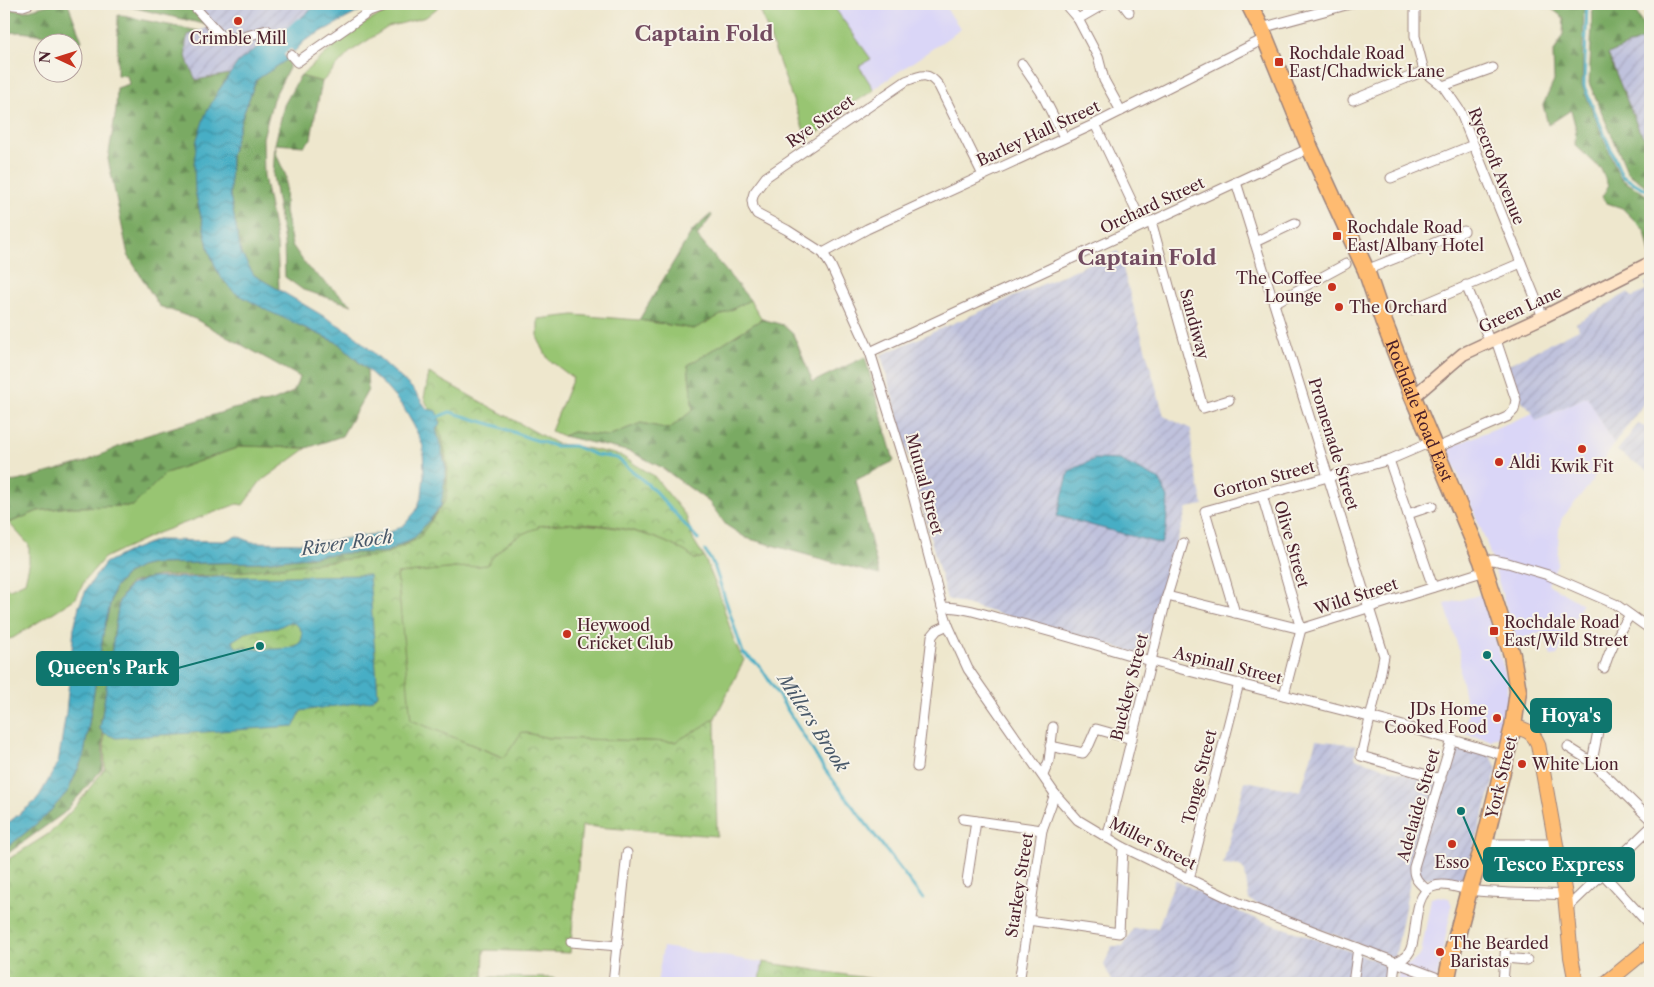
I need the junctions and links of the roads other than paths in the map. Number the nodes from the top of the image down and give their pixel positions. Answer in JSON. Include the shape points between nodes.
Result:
{"nodes":[{"id":1,"x":5,"y":4,"type":"edge"},
{"id":2,"x":29,"y":4,"type":"edge"},
{"id":3,"x":192,"y":4,"type":"edge"},
{"id":4,"x":391,"y":4,"type":"edge"},
{"id":5,"x":1065,"y":4,"type":"edge"},
{"id":6,"x":1104,"y":4,"type":"edge"},
{"id":7,"x":1249,"y":4,"type":"edge"},
{"id":8,"x":1350,"y":4,"type":"edge"},
{"id":9,"x":1414,"y":4,"type":"edge"},
{"id":10,"x":1078,"y":19,"type":"junction"},
{"id":11,"x":267,"y":30,"type":"dead end"},
{"id":12,"x":1264,"y":33,"type":"junction"},
{"id":13,"x":291,"y":55,"type":"dead end"},
{"id":14,"x":1022,"y":64,"type":"dead end"},
{"id":15,"x":1493,"y":68,"type":"dead end"},
{"id":16,"x":1424,"y":71,"type":"junction"},
{"id":17,"x":1443,"y":86,"type":"junction"},
{"id":18,"x":1353,"y":100,"type":"dead end"},
{"id":19,"x":1121,"y":111,"type":"junction"},
{"id":20,"x":1095,"y":124,"type":"junction"},
{"id":21,"x":1064,"y":137,"type":"junction"},
{"id":22,"x":1473,"y":145,"type":"junction"},
{"id":23,"x":1310,"y":148,"type":"junction"},
{"id":24,"x":983,"y":175,"type":"junction"},
{"id":25,"x":1391,"y":178,"type":"dead end"},
{"id":26,"x":1236,"y":182,"type":"junction"},
{"id":27,"x":1147,"y":223,"type":"junction"},
{"id":28,"x":1296,"y":223,"type":"dead end"},
{"id":29,"x":1464,"y":231,"type":"dead end"},
{"id":30,"x":1255,"y":242,"type":"junction"},
{"id":31,"x":823,"y":253,"type":"junction"},
{"id":32,"x":1520,"y":262,"type":"junction"},
{"id":33,"x":1650,"y":263,"type":"edge"},
{"id":34,"x":1346,"y":264,"type":"dead end"},
{"id":35,"x":1366,"y":270,"type":"junction"},
{"id":36,"x":1466,"y":285,"type":"junction"},
{"id":37,"x":1274,"y":304,"type":"junction"},
{"id":38,"x":1410,"y":310,"type":"dead end"},
{"id":39,"x":1543,"y":317,"type":"junction"},
{"id":40,"x":1493,"y":341,"type":"junction"},
{"id":41,"x":870,"y":352,"type":"junction"},
{"id":42,"x":1413,"y":398,"type":"junction"},
{"id":43,"x":1229,"y":400,"type":"dead end"},
{"id":44,"x":1434,"y":445,"type":"junction"},
{"id":45,"x":1388,"y":460,"type":"junction"},
{"id":46,"x":1329,"y":477,"type":"junction"},
{"id":47,"x":1262,"y":495,"type":"junction"},
{"id":48,"x":1432,"y":506,"type":"dead end"},
{"id":49,"x":1408,"y":514,"type":"junction"},
{"id":50,"x":1183,"y":543,"type":"dead end"},
{"id":51,"x":1484,"y":566,"type":"junction"},
{"id":52,"x":1433,"y":587,"type":"junction"},
{"id":53,"x":1167,"y":596,"type":"junction"},
{"id":54,"x":942,"y":607,"type":"junction"},
{"id":55,"x":1369,"y":607,"type":"junction"},
{"id":56,"x":1234,"y":613,"type":"junction"},
{"id":57,"x":1630,"y":615,"type":"junction"},
{"id":58,"x":948,"y":625,"type":"junction"},
{"id":59,"x":1301,"y":629,"type":"junction"},
{"id":60,"x":1650,"y":629,"type":"edge"},
{"id":61,"x":1512,"y":655,"type":"joint"},
{"id":62,"x":1152,"y":661,"type":"junction"},
{"id":63,"x":1604,"y":668,"type":"dead end"},
{"id":64,"x":1239,"y":683,"type":"junction"},
{"id":65,"x":1284,"y":695,"type":"junction"},
{"id":66,"x":1600,"y":707,"type":"dead end"},
{"id":67,"x":1371,"y":716,"type":"junction"},
{"id":68,"x":1053,"y":727,"type":"dead end"},
{"id":69,"x":1513,"y":727,"type":"junction"},
{"id":70,"x":1132,"y":739,"type":"junction"},
{"id":71,"x":1452,"y":739,"type":"junction"},
{"id":72,"x":1050,"y":746,"type":"junction"},
{"id":73,"x":1568,"y":747,"type":"dead end"},
{"id":74,"x":1506,"y":756,"type":"junction"},
{"id":75,"x":1592,"y":762,"type":"junction"},
{"id":76,"x":917,"y":767,"type":"dead end"},
{"id":77,"x":1042,"y":775,"type":"junction"},
{"id":78,"x":1441,"y":779,"type":"junction"},
{"id":79,"x":1055,"y":794,"type":"junction"},
{"id":80,"x":963,"y":819,"type":"dead end"},
{"id":81,"x":1650,"y":820,"type":"edge"},
{"id":82,"x":976,"y":821,"type":"junction"},
{"id":83,"x":1650,"y":828,"type":"edge"},
{"id":84,"x":1042,"y":830,"type":"junction"},
{"id":85,"x":1107,"y":838,"type":"junction"},
{"id":86,"x":1484,"y":844,"type":"junction"},
{"id":87,"x":1557,"y":844,"type":"junction"},
{"id":88,"x":1124,"y":847,"type":"junction"},
{"id":89,"x":628,"y":853,"type":"dead end"},
{"id":90,"x":1603,"y":874,"type":"junction"},
{"id":91,"x":1189,"y":879,"type":"junction"},
{"id":92,"x":967,"y":881,"type":"dead end"},
{"id":93,"x":1427,"y":890,"type":"junction"},
{"id":94,"x":1469,"y":890,"type":"junction"},
{"id":95,"x":1566,"y":902,"type":"junction"},
{"id":96,"x":1028,"y":920,"type":"junction"},
{"id":97,"x":1647,"y":922,"type":"dead end"},
{"id":98,"x":571,"y":942,"type":"dead end"},
{"id":99,"x":1506,"y":943,"type":"dead end"},
{"id":100,"x":618,"y":946,"type":"junction"},
{"id":101,"x":1650,"y":947,"type":"edge"},
{"id":102,"x":1358,"y":948,"type":"junction"},
{"id":103,"x":1505,"y":958,"type":"junction"},
{"id":104,"x":1527,"y":960,"type":"dead end"},
{"id":105,"x":1395,"y":962,"type":"junction"},
{"id":106,"x":1444,"y":982,"type":"edge"},
{"id":107,"x":613,"y":983,"type":"edge"},
{"id":108,"x":1019,"y":983,"type":"edge"},
{"id":109,"x":1353,"y":983,"type":"edge"},
{"id":110,"x":1393,"y":983,"type":"edge"},
{"id":111,"x":1503,"y":983,"type":"edge"},
{"id":112,"x":1576,"y":983,"type":"edge"},
{"id":113,"x":1606,"y":983,"type":"edge"}],
"edges":[{"from":1,"to":2,"type":"street"},
{"from":3,"to":11,"type":"street","via":[[220,35],[244,37]]},
{"from":4,"to":13,"type":"street","via":[[370,12],[297,62]]},
{"from":5,"to":10,"type":"street"},
{"from":6,"to":10,"type":"street"},
{"from":7,"to":12,"type":"highway","name":"Rochdale Road East"},
{"from":8,"to":12,"type":"street","name":"Barley Hall Street"},
{"from":9,"to":16,"type":"street","via":[[1414,36]]},
{"from":10,"to":19,"type":"street"},
{"from":12,"to":19,"type":"street","name":"Barley Hall Street"},
{"from":12,"to":23,"type":"highway","name":"Rochdale Road East"},
{"from":14,"to":21,"type":"street","via":[[1042,92]]},
{"from":15,"to":17,"type":"street"},
{"from":16,"to":17,"type":"street","name":"Ryecroft Avenue"},
{"from":16,"to":18,"type":"street"},
{"from":17,"to":22,"type":"street","name":"Ryecroft Avenue","via":[[1460,111]]},
{"from":19,"to":20,"type":"street","name":"Barley Hall Street"},
{"from":20,"to":21,"type":"street","name":"Barley Hall Street"},
{"from":20,"to":27,"type":"street"},
{"from":21,"to":24,"type":"street","name":"Barley Hall Street"},
{"from":22,"to":25,"type":"street"},
{"from":22,"to":32,"type":"street","name":"Ryecroft Avenue"},
{"from":23,"to":26,"type":"street","name":"Orchard Street"},
{"from":23,"to":35,"type":"highway","name":"Rochdale Road East"},
{"from":24,"to":31,"type":"street","name":"Barley Hall Street"},
{"from":24,"to":31,"type":"street","name":"Rye Street","via":[[934,79],[920,75],[906,80],[766,177],[754,193],[752,200],[757,214]]},
{"from":26,"to":27,"type":"street","name":"Orchard Street"},
{"from":26,"to":30,"type":"street","name":"Promenade Street"},
{"from":27,"to":41,"type":"street","name":"Orchard Street"},
{"from":27,"to":43,"type":"street","name":"Sandiway","via":[[1203,408]]},
{"from":28,"to":30,"type":"street"},
{"from":29,"to":35,"type":"street"},
{"from":30,"to":37,"type":"street","name":"Promenade Street"},
{"from":31,"to":41,"type":"street","name":"Mutual Street"},
{"from":32,"to":36,"type":"street"},
{"from":32,"to":39,"type":"street","name":"Ryecroft Avenue"},
{"from":33,"to":39,"type":"street","name":"Green Lane"},
{"from":34,"to":37,"type":"street"},
{"from":35,"to":42,"type":"highway","name":"Rochdale Road East"},
{"from":36,"to":38,"type":"street"},
{"from":36,"to":40,"type":"street"},
{"from":37,"to":46,"type":"street","name":"Promenade Street"},
{"from":39,"to":40,"type":"street","name":"Green Lane"},
{"from":40,"to":42,"type":"street","name":"Green Lane","via":[[1463,354]]},
{"from":40,"to":44,"type":"street","name":"Gorton Street","via":[[1516,400],[1514,410],[1507,417]]},
{"from":41,"to":54,"type":"street","name":"Mutual Street","via":[[906,468]]},
{"from":42,"to":44,"type":"highway","name":"Rochdale Road East"},
{"from":44,"to":45,"type":"street","name":"Gorton Street"},
{"from":44,"to":51,"type":"highway","name":"Rochdale Road East"},
{"from":45,"to":46,"type":"street","name":"Gorton Street"},
{"from":45,"to":49,"type":"street"},
{"from":46,"to":47,"type":"street","name":"Gorton Street"},
{"from":46,"to":55,"type":"street","name":"Promenade Street"},
{"from":47,"to":56,"type":"street","name":"Gorton Street","via":[[1205,511]]},
{"from":47,"to":59,"type":"street","name":"Olive Street"},
{"from":48,"to":49,"type":"street"},
{"from":49,"to":52,"type":"street"},
{"from":50,"to":53,"type":"street","name":"Buckley Street"},
{"from":51,"to":52,"type":"street","name":"Wild Street"},
{"from":51,"to":57,"type":"street","via":[[1493,560],[1548,575],[1615,604]]},
{"from":51,"to":61,"type":"highway","name":"Rochdale Road East"},
{"from":52,"to":55,"type":"street","name":"Wild Street"},
{"from":53,"to":56,"type":"street","name":"Wild Street"},
{"from":53,"to":62,"type":"street","name":"Buckley Street"},
{"from":54,"to":58,"type":"street","name":"Mutual Street"},
{"from":54,"to":62,"type":"street","name":"Aspinall Street","via":[[955,607],[1020,623]]},
{"from":55,"to":59,"type":"street","name":"Wild Street"},
{"from":55,"to":67,"type":"street","name":"Promenade Street","via":[[1384,656]]},
{"from":56,"to":59,"type":"street","name":"Wild Street"},
{"from":57,"to":60,"type":"street"},
{"from":57,"to":63,"type":"street"},
{"from":58,"to":76,"type":"street","via":[[932,636]]},
{"from":58,"to":77,"type":"street","name":"Miller Street","via":[[968,669]]},
{"from":59,"to":65,"type":"street"},
{"from":61,"to":69,"type":"highway","name":"York Street","via":[[1518,691]]},
{"from":62,"to":64,"type":"street","name":"Aspinall Street"},
{"from":62,"to":70,"type":"street","name":"Buckley Street"},
{"from":64,"to":65,"type":"street","name":"Aspinall Street"},
{"from":64,"to":91,"type":"street","name":"Tonge Street"},
{"from":65,"to":67,"type":"street","name":"Aspinall Street"},
{"from":66,"to":75,"type":"street"},
{"from":67,"to":71,"type":"street","name":"Aspinall Street"},
{"from":67,"to":78,"type":"street","name":"Promenade Street","via":[[1361,756]]},
{"from":68,"to":72,"type":"street"},
{"from":69,"to":74,"type":"highway","name":"York Street"},
{"from":69,"to":87,"type":"main road","via":[[1532,733],[1538,744]]},
{"from":70,"to":72,"type":"street","via":[[1096,729],[1082,753]]},
{"from":70,"to":85,"type":"street","name":"Buckley Street"},
{"from":71,"to":74,"type":"street","name":"Aspinall Street"},
{"from":71,"to":78,"type":"street","name":"Adelaide Street"},
{"from":72,"to":77,"type":"street","via":[[1049,761]]},
{"from":73,"to":75,"type":"street"},
{"from":74,"to":86,"type":"highway","name":"York Street"},
{"from":75,"to":81,"type":"street"},
{"from":77,"to":79,"type":"street","name":"Miller Street"},
{"from":78,"to":93,"type":"street","name":"Adelaide Street","via":[[1414,867],[1417,882]]},
{"from":79,"to":84,"type":"street","name":"Starkey Street"},
{"from":79,"to":85,"type":"street","name":"Miller Street","via":[[1078,820]]},
{"from":80,"to":82,"type":"street"},
{"from":82,"to":84,"type":"street"},
{"from":82,"to":92,"type":"street"},
{"from":83,"to":90,"type":"street"},
{"from":84,"to":96,"type":"street","name":"Starkey Street"},
{"from":85,"to":88,"type":"street","name":"Miller Street"},
{"from":86,"to":87,"type":"street"},
{"from":86,"to":94,"type":"highway","name":"York Street"},
{"from":87,"to":95,"type":"main road"},
{"from":88,"to":91,"type":"street","name":"Miller Street"},
{"from":88,"to":96,"type":"street","via":[[1119,933]]},
{"from":89,"to":100,"type":"street"},
{"from":90,"to":95,"type":"street"},
{"from":90,"to":97,"type":"street"},
{"from":91,"to":102,"type":"street","name":"Miller Street","via":[[1238,903]]},
{"from":93,"to":94,"type":"street","via":[[1447,885]]},
{"from":93,"to":105,"type":"street","via":[[1419,907],[1411,950],[1405,958]]},
{"from":94,"to":95,"type":"street"},
{"from":94,"to":106,"type":"highway","name":"York Street"},
{"from":95,"to":112,"type":"main road"},
{"from":96,"to":108,"type":"street","name":"Starkey Street"},
{"from":98,"to":100,"type":"street"},
{"from":99,"to":103,"type":"street"},
{"from":100,"to":107,"type":"street"},
{"from":101,"to":113,"type":"main road"},
{"from":102,"to":105,"type":"street","name":"Miller Street"},
{"from":102,"to":109,"type":"street"},
{"from":103,"to":104,"type":"street"},
{"from":103,"to":111,"type":"street"},
{"from":105,"to":106,"type":"street","name":"Miller Street"},
{"from":105,"to":110,"type":"street"}]}
